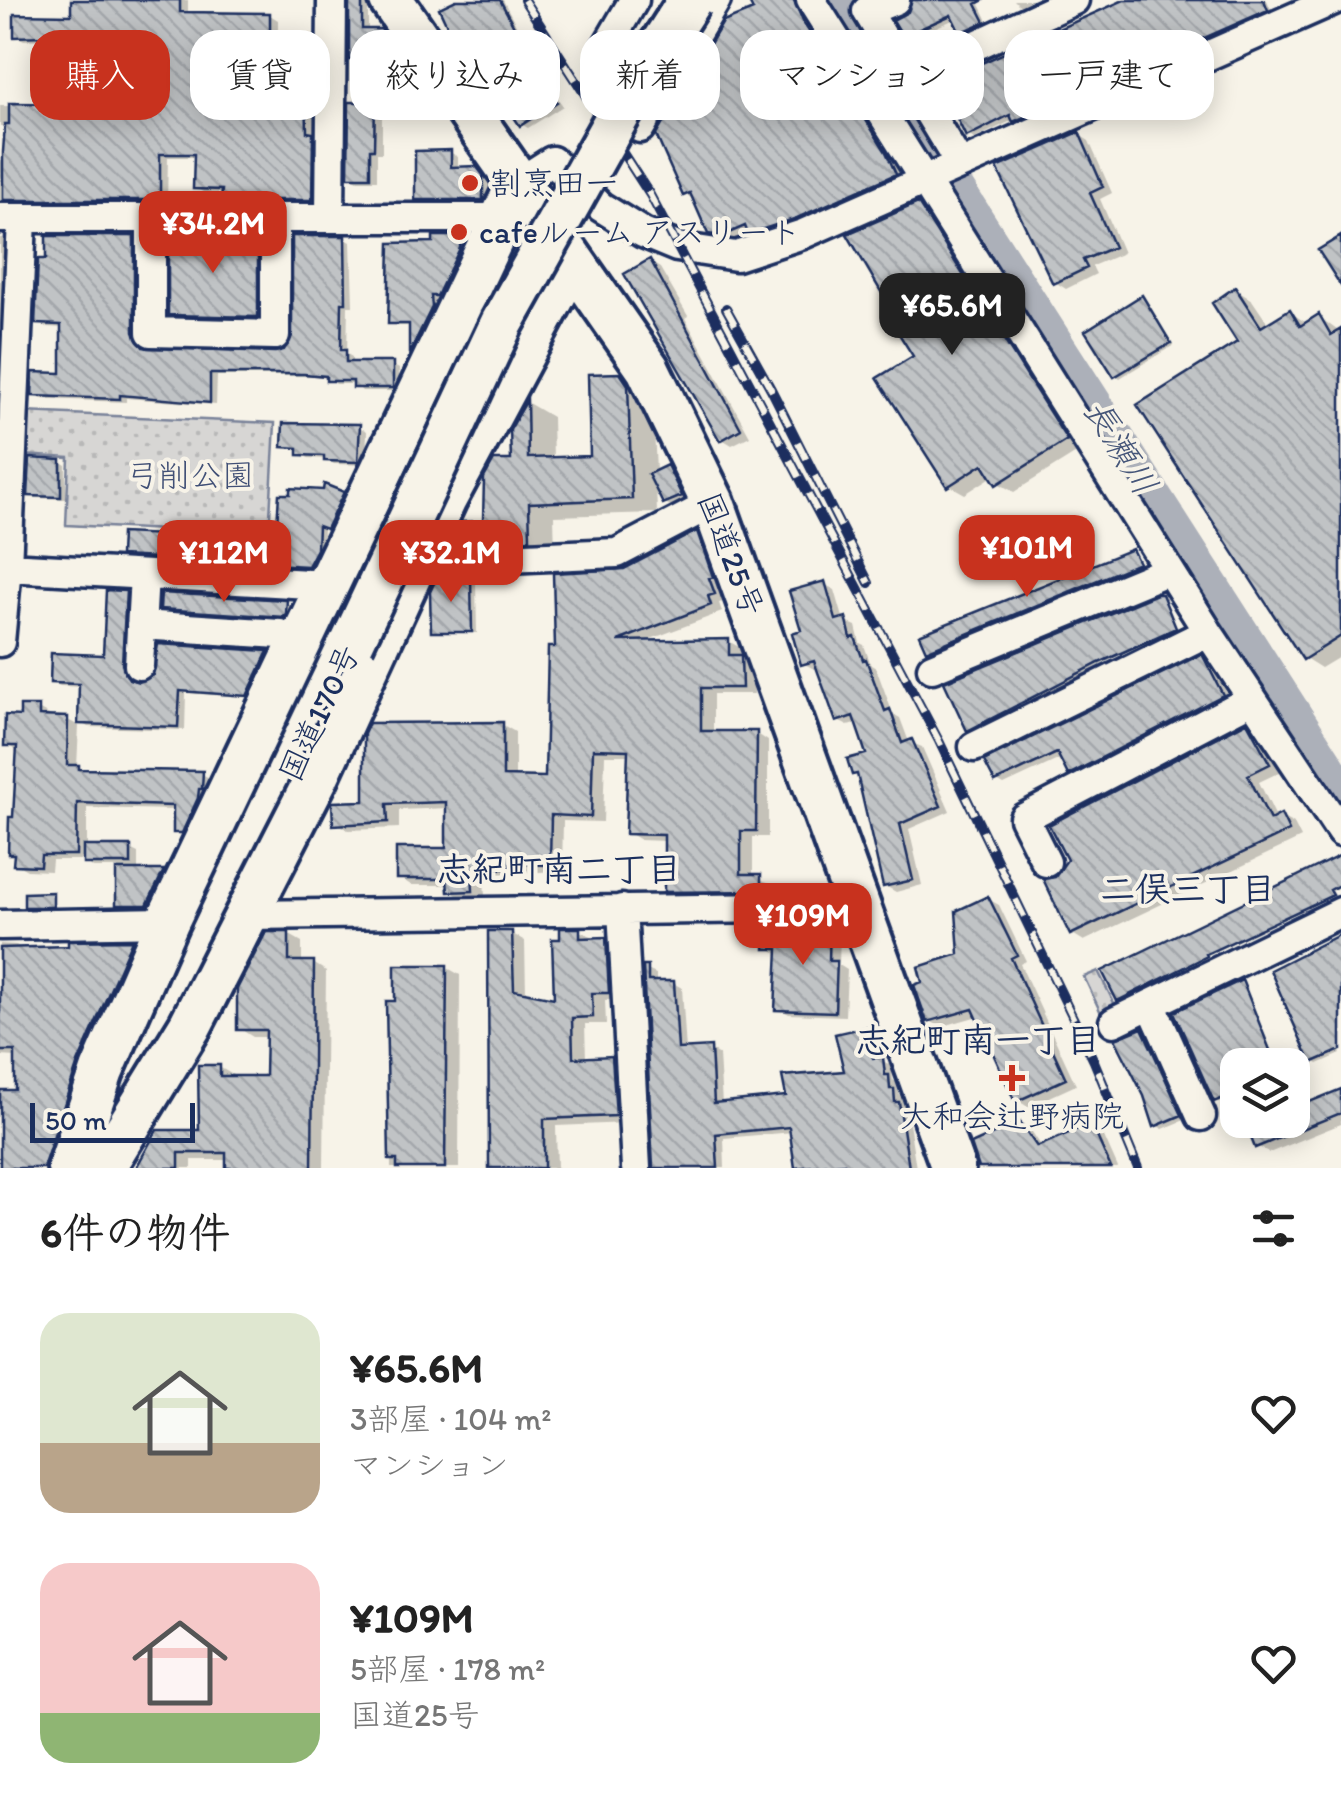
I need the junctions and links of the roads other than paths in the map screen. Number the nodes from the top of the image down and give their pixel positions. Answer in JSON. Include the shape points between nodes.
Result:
{"nodes":[{"id":1,"x":332,"y":0,"type":"edge"},
{"id":2,"x":391,"y":0,"type":"edge"},
{"id":3,"x":634,"y":0,"type":"edge"},
{"id":4,"x":664,"y":0,"type":"edge"},
{"id":5,"x":690,"y":0,"type":"edge"},
{"id":6,"x":716,"y":0,"type":"edge"},
{"id":7,"x":811,"y":0,"type":"edge"},
{"id":8,"x":895,"y":0,"type":"edge"},
{"id":9,"x":1074,"y":0,"type":"edge"},
{"id":10,"x":1315,"y":4,"type":"edge"},
{"id":11,"x":879,"y":30,"type":"edge"},
{"id":12,"x":984,"y":41,"type":"edge"},
{"id":13,"x":933,"y":120,"type":"edge"},
{"id":14,"x":959,"y":164,"type":"junction"},
{"id":15,"x":922,"y":179,"type":"junction"},
{"id":16,"x":509,"y":200,"type":"junction"},
{"id":17,"x":11,"y":218,"type":"edge"},
{"id":18,"x":151,"y":218,"type":"junction"},
{"id":19,"x":275,"y":218,"type":"junction"},
{"id":20,"x":330,"y":218,"type":"junction"},
{"id":21,"x":572,"y":262,"type":"junction"},
{"id":22,"x":442,"y":342,"type":"junction"},
{"id":23,"x":512,"y":374,"type":"junction"},
{"id":24,"x":713,"y":503,"type":"junction"},
{"id":25,"x":416,"y":562,"type":"junction"},
{"id":26,"x":1169,"y":570,"type":"junction"},
{"id":27,"x":144,"y":575,"type":"junction"},
{"id":28,"x":4,"y":582,"type":"edge"},
{"id":29,"x":327,"y":585,"type":"junction"},
{"id":30,"x":141,"y":625,"type":"junction"},
{"id":31,"x":1208,"y":632,"type":"junction"},
{"id":32,"x":328,"y":640,"type":"junction"},
{"id":33,"x":0,"y":642,"type":"edge"},
{"id":34,"x":138,"y":664,"type":"dead end"},
{"id":35,"x":932,"y":668,"type":"dead end"},
{"id":36,"x":1252,"y":699,"type":"junction"},
{"id":37,"x":974,"y":747,"type":"dead end"},
{"id":38,"x":1341,"y":832,"type":"edge"},
{"id":39,"x":1046,"y":862,"type":"dead end"},
{"id":40,"x":859,"y":907,"type":"junction"},
{"id":41,"x":622,"y":909,"type":"junction"},
{"id":42,"x":1341,"y":912,"type":"edge"},
{"id":43,"x":246,"y":914,"type":"junction"},
{"id":44,"x":166,"y":922,"type":"junction"},
{"id":45,"x":0,"y":924,"type":"edge"},
{"id":46,"x":1152,"y":1004,"type":"junction"},
{"id":47,"x":1114,"y":1022,"type":"dead end"},
{"id":48,"x":1201,"y":1116,"type":"dead end"},
{"id":49,"x":72,"y":1168,"type":"edge"},
{"id":50,"x":100,"y":1168,"type":"edge"},
{"id":51,"x":636,"y":1168,"type":"edge"},
{"id":52,"x":953,"y":1168,"type":"edge"}],
"edges":[{"from":1,"to":20,"type":"street"},
{"from":2,"to":16,"type":"highway","name":"国道25号"},
{"from":3,"to":6,"type":"street","via":[[603,54],[640,128]]},
{"from":4,"to":32,"type":"highway","name":"国道170号","via":[[615,75],[485,314]]},
{"from":5,"to":32,"type":"highway","name":"国道170号","bridge":true,"via":[[633,89]]},
{"from":7,"to":15,"type":"street"},
{"from":8,"to":11,"type":"street","via":[[867,11]]},
{"from":9,"to":12,"type":"street"},
{"from":10,"to":14,"type":"street"},
{"from":13,"to":14,"type":"street"},
{"from":14,"to":15,"type":"street"},
{"from":15,"to":16,"type":"street","via":[[803,234],[736,256],[677,248],[643,233],[552,161]]},
{"from":15,"to":26,"type":"street"},
{"from":16,"to":20,"type":"street"},
{"from":16,"to":21,"type":"highway","name":"国道25号"},
{"from":16,"to":22,"type":"highway"},
{"from":17,"to":18,"type":"street"},
{"from":17,"to":28,"type":"street"},
{"from":18,"to":19,"type":"street"},
{"from":18,"to":19,"type":"street","via":[[151,332],[274,335]]},
{"from":19,"to":20,"type":"street"},
{"from":21,"to":23,"type":"highway"},
{"from":21,"to":24,"type":"highway","name":"国道25号","via":[[648,369]]},
{"from":22,"to":23,"type":"highway"},
{"from":22,"to":29,"type":"highway"},
{"from":23,"to":25,"type":"highway"},
{"from":24,"to":25,"type":"street","via":[[616,553]]},
{"from":24,"to":40,"type":"highway","name":"国道25号"},
{"from":25,"to":43,"type":"highway"},
{"from":26,"to":31,"type":"street"},
{"from":26,"to":35,"type":"street"},
{"from":27,"to":28,"type":"street"},
{"from":27,"to":29,"type":"street"},
{"from":27,"to":30,"type":"street"},
{"from":28,"to":33,"type":"street"},
{"from":29,"to":32,"type":"highway"},
{"from":30,"to":32,"type":"street"},
{"from":30,"to":34,"type":"street"},
{"from":31,"to":36,"type":"street"},
{"from":31,"to":37,"type":"street"},
{"from":32,"to":44,"type":"highway"},
{"from":32,"to":49,"type":"highway","name":"国道170号"},
{"from":32,"to":50,"type":"highway","name":"国道170号","via":[[174,1019]]},
{"from":36,"to":38,"type":"street"},
{"from":36,"to":39,"type":"street","via":[[1024,818]]},
{"from":40,"to":41,"type":"street"},
{"from":40,"to":52,"type":"highway","name":"国道25号"},
{"from":41,"to":43,"type":"street"},
{"from":41,"to":51,"type":"street"},
{"from":42,"to":46,"type":"street"},
{"from":43,"to":50,"type":"highway","via":[[190,1026]]},
{"from":44,"to":45,"type":"street"},
{"from":44,"to":49,"type":"highway","via":[[102,1071]]},
{"from":46,"to":47,"type":"street"},
{"from":46,"to":48,"type":"street"}]}
